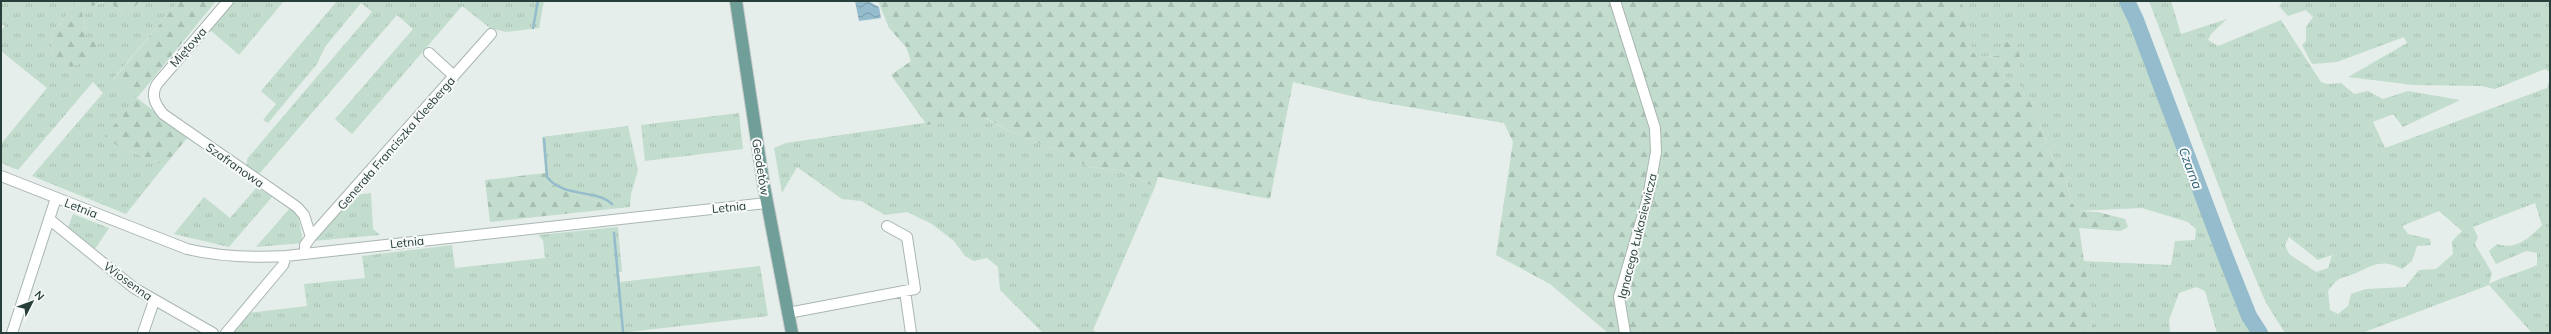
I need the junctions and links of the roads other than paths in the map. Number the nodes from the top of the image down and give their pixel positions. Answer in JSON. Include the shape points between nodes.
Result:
{"nodes":[{"id":1,"x":228,"y":1,"type":"edge"},
{"id":2,"x":736,"y":1,"type":"edge"},
{"id":3,"x":1615,"y":1,"type":"edge"},
{"id":4,"x":492,"y":34,"type":"dead end"},
{"id":5,"x":429,"y":53,"type":"dead end"},
{"id":6,"x":454,"y":76,"type":"junction"},
{"id":7,"x":154,"y":96,"type":"joint"},
{"id":8,"x":1,"y":176,"type":"edge"},
{"id":9,"x":56,"y":198,"type":"junction"},
{"id":10,"x":767,"y":203,"type":"junction"},
{"id":11,"x":49,"y":219,"type":"junction"},
{"id":12,"x":887,"y":226,"type":"dead end"},
{"id":13,"x":311,"y":237,"type":"junction"},
{"id":14,"x":305,"y":253,"type":"junction"},
{"id":15,"x":286,"y":256,"type":"junction"},
{"id":16,"x":905,"y":291,"type":"junction"},
{"id":17,"x":154,"y":300,"type":"junction"},
{"id":18,"x":788,"y":313,"type":"junction"},
{"id":19,"x":12,"y":333,"type":"edge"},
{"id":20,"x":143,"y":333,"type":"edge"},
{"id":21,"x":213,"y":333,"type":"edge"},
{"id":22,"x":226,"y":333,"type":"edge"},
{"id":23,"x":792,"y":333,"type":"edge"},
{"id":24,"x":911,"y":333,"type":"edge"},
{"id":25,"x":1624,"y":333,"type":"edge"}],
"edges":[{"from":1,"to":7,"type":"street","name":"Miętowa","via":[[157,84],[153,90]]},
{"from":2,"to":10,"type":"main road","name":"Geodetów"},
{"from":3,"to":25,"type":"street","name":"Ignacego Łukasiewicza","via":[[1655,128],[1656,152],[1648,197],[1619,297]]},
{"from":4,"to":6,"type":"street","name":"Generała Franciszka Kleeberga"},
{"from":5,"to":6,"type":"street"},
{"from":6,"to":13,"type":"street","name":"Generała Franciszka Kleeberga"},
{"from":7,"to":13,"type":"street","name":"Szafranowa","via":[[154,101],[163,114],[297,207],[304,215]]},
{"from":8,"to":9,"type":"street"},
{"from":9,"to":11,"type":"street"},
{"from":9,"to":15,"type":"street","name":"Letnia","via":[[187,250],[230,258]]},
{"from":10,"to":14,"type":"street","name":"Letnia"},
{"from":10,"to":18,"type":"main road","name":"Geodetów"},
{"from":11,"to":17,"type":"street","name":"Wiosenna","via":[[116,275]]},
{"from":11,"to":19,"type":"street"},
{"from":12,"to":16,"type":"street","via":[[907,238],[915,289]]},
{"from":13,"to":14,"type":"street","name":"Generała Franciszka Kleeberga","via":[[305,245]]},
{"from":14,"to":15,"type":"street","name":"Letnia"},
{"from":15,"to":22,"type":"street","via":[[284,265]]},
{"from":16,"to":18,"type":"street"},
{"from":16,"to":24,"type":"street"},
{"from":17,"to":20,"type":"street"},
{"from":17,"to":21,"type":"street","name":"Wiosenna"},
{"from":18,"to":23,"type":"main road","name":"Geodetów"}]}
